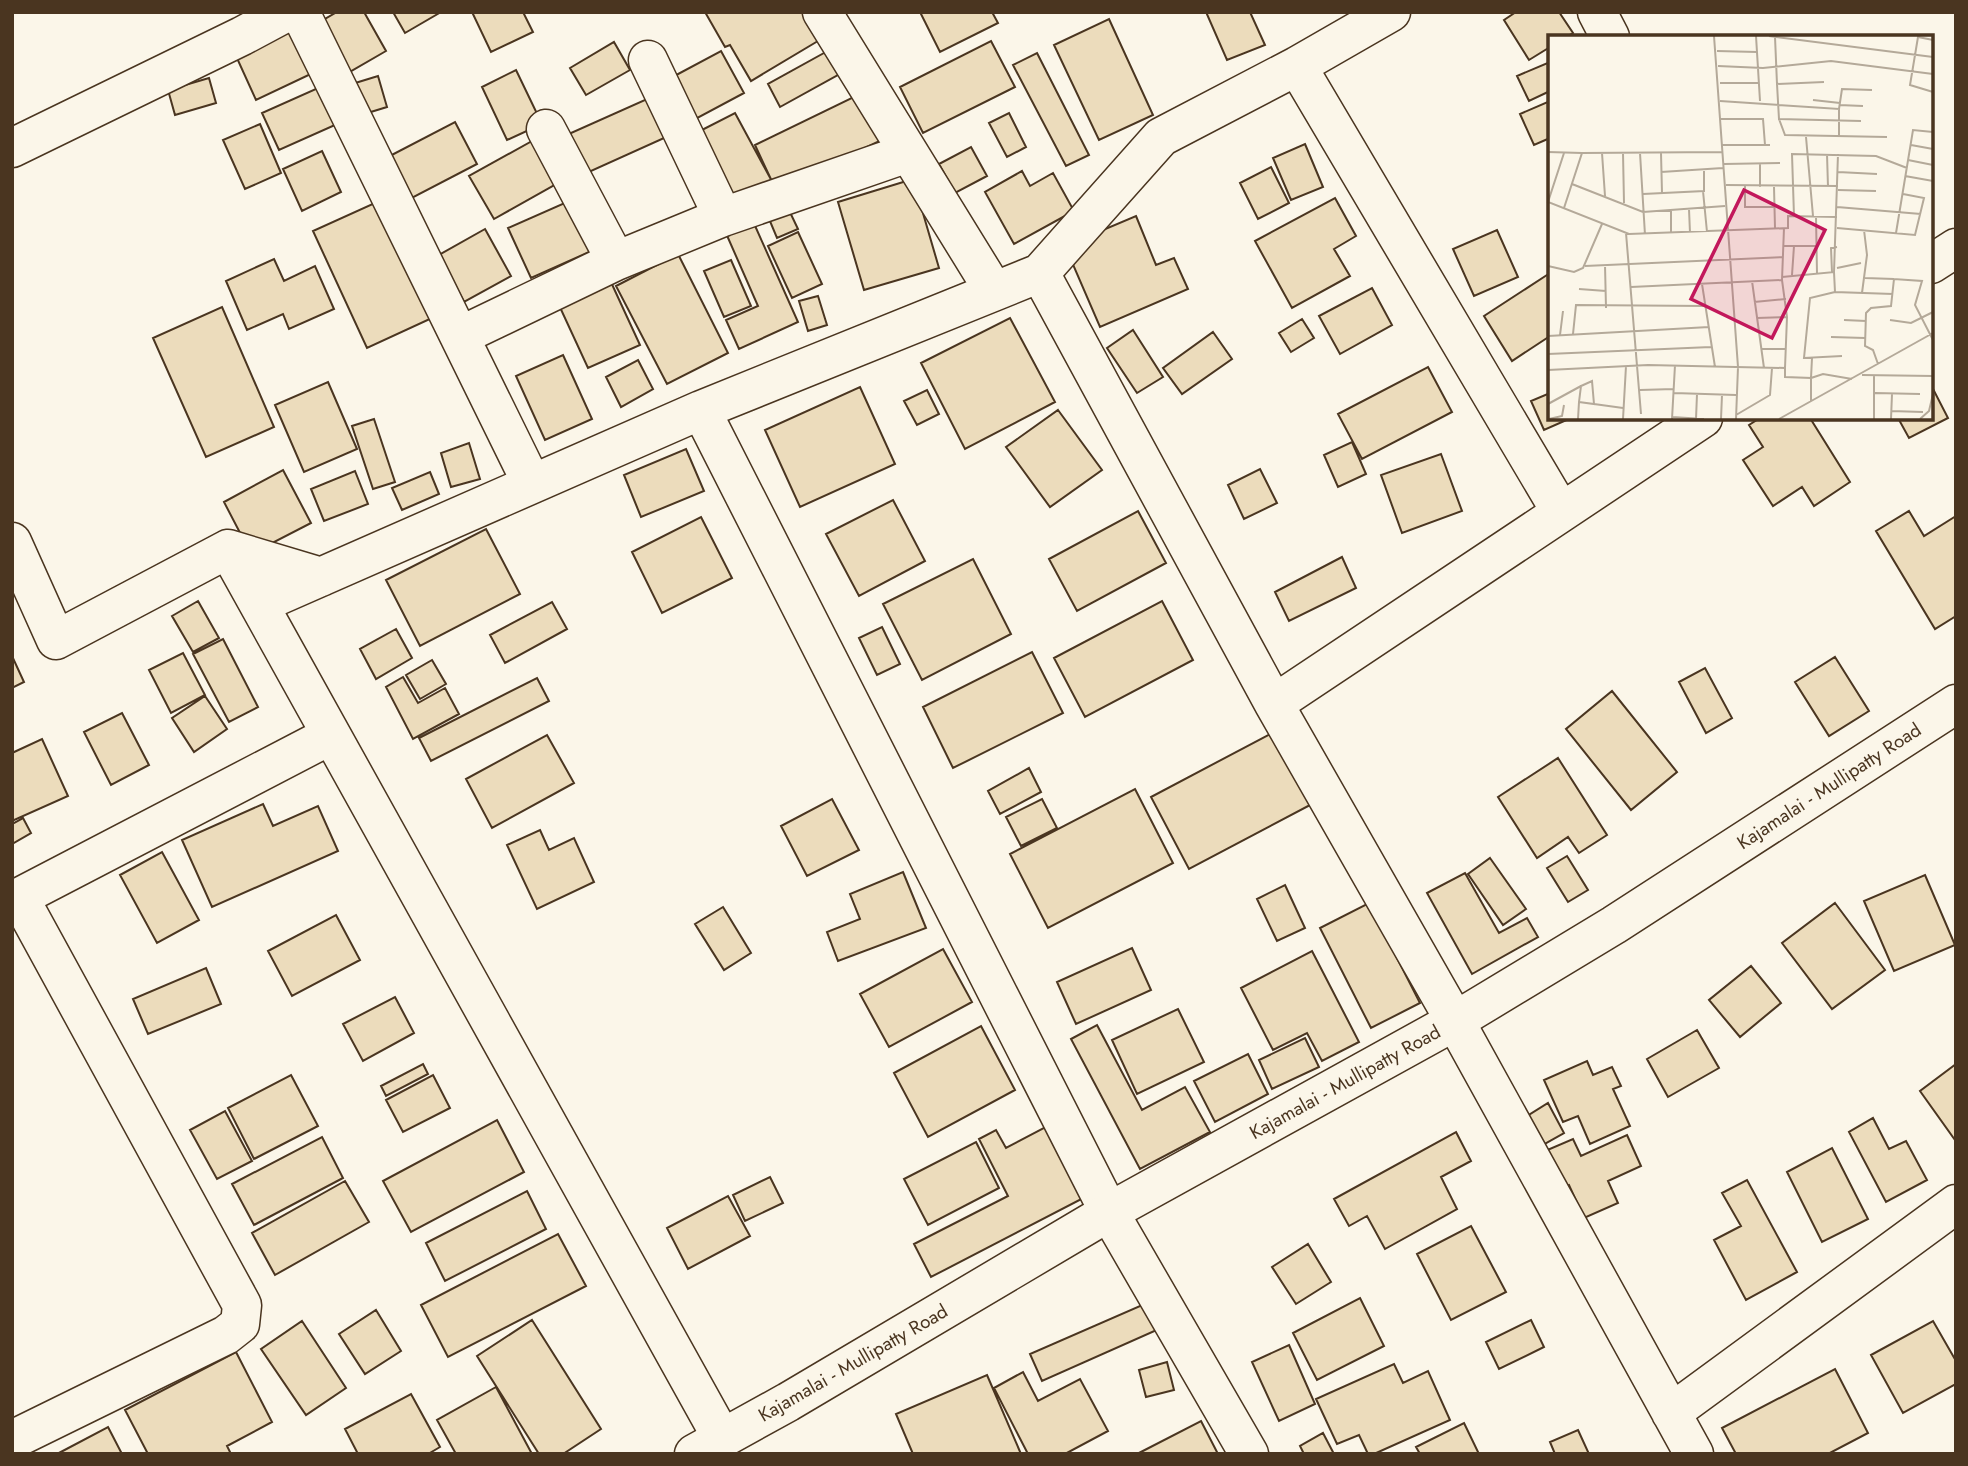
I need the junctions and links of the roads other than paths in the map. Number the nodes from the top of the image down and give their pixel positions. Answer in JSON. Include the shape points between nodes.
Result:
{"nodes":[{"id":1,"x":287,"y":12,"type":"edge"},
{"id":2,"x":300,"y":12,"type":"edge"},
{"id":3,"x":822,"y":12,"type":"edge"},
{"id":4,"x":1391,"y":12,"type":"edge"},
{"id":5,"x":1597,"y":12,"type":"edge"},
{"id":6,"x":1609,"y":35,"type":"edge"},
{"id":7,"x":648,"y":60,"type":"dead end"},
{"id":8,"x":1297,"y":66,"type":"junction"},
{"id":9,"x":546,"y":129,"type":"dead end"},
{"id":10,"x":12,"y":148,"type":"edge"},
{"id":11,"x":908,"y":153,"type":"junction"},
{"id":12,"x":723,"y":217,"type":"junction"},
{"id":13,"x":1956,"y":248,"type":"edge"},
{"id":14,"x":616,"y":261,"type":"junction"},
{"id":15,"x":1933,"y":263,"type":"edge"},
{"id":16,"x":1040,"y":272,"type":"junction"},
{"id":17,"x":994,"y":291,"type":"junction"},
{"id":18,"x":460,"y":336,"type":"junction"},
{"id":19,"x":701,"y":410,"type":"junction"},
{"id":20,"x":1700,"y":420,"type":"edge"},
{"id":21,"x":532,"y":484,"type":"junction"},
{"id":22,"x":1561,"y":512,"type":"junction"},
{"id":23,"x":13,"y":546,"type":"edge"},
{"id":24,"x":228,"y":549,"type":"junction"},
{"id":25,"x":321,"y":577,"type":"junction"},
{"id":26,"x":259,"y":604,"type":"junction"},
{"id":27,"x":1274,"y":704,"type":"junction"},
{"id":28,"x":1956,"y":705,"type":"edge"},
{"id":29,"x":331,"y":735,"type":"junction"},
{"id":30,"x":16,"y":899,"type":"edge"},
{"id":31,"x":1455,"y":1021,"type":"junction"},
{"id":32,"x":1956,"y":1204,"type":"edge"},
{"id":33,"x":1109,"y":1212,"type":"junction"},
{"id":34,"x":1671,"y":1413,"type":"junction"},
{"id":35,"x":12,"y":1440,"type":"edge"},
{"id":36,"x":716,"y":1449,"type":"edge"},
{"id":37,"x":1249,"y":1454,"type":"edge"},
{"id":38,"x":1694,"y":1454,"type":"edge"}],
"edges":[{"from":1,"to":10,"type":"street"},
{"from":2,"to":18,"type":"street"},
{"from":3,"to":11,"type":"street"},
{"from":4,"to":8,"type":"street"},
{"from":5,"to":6,"type":"street"},
{"from":7,"to":12,"type":"street"},
{"from":8,"to":16,"type":"street","via":[[1161,137]]},
{"from":8,"to":22,"type":"street"},
{"from":9,"to":14,"type":"street"},
{"from":11,"to":12,"type":"street"},
{"from":11,"to":17,"type":"street"},
{"from":12,"to":14,"type":"street"},
{"from":13,"to":15,"type":"street"},
{"from":14,"to":18,"type":"street"},
{"from":16,"to":17,"type":"street"},
{"from":16,"to":27,"type":"street"},
{"from":17,"to":19,"type":"street"},
{"from":18,"to":21,"type":"street"},
{"from":19,"to":21,"type":"street"},
{"from":19,"to":33,"type":"street"},
{"from":20,"to":22,"type":"street"},
{"from":21,"to":25,"type":"street"},
{"from":22,"to":27,"type":"street"},
{"from":23,"to":24,"type":"street","via":[[56,640]]},
{"from":24,"to":25,"type":"street"},
{"from":24,"to":26,"type":"street"},
{"from":25,"to":26,"type":"street"},
{"from":26,"to":29,"type":"street"},
{"from":27,"to":31,"type":"street"},
{"from":28,"to":31,"type":"street","name":"Kajamalai - Mullipatty Road","via":[[1614,925]]},
{"from":29,"to":30,"type":"street"},
{"from":29,"to":36,"type":"street"},
{"from":30,"to":35,"type":"street","via":[[242,1305],[240,1324],[226,1335]]},
{"from":31,"to":33,"type":"street","name":"Kajamalai - Mullipatty Road"},
{"from":31,"to":34,"type":"street"},
{"from":32,"to":34,"type":"street"},
{"from":33,"to":36,"type":"street","name":"Kajamalai - Mullipatty Road"},
{"from":33,"to":37,"type":"street"},
{"from":34,"to":38,"type":"street"}]}
